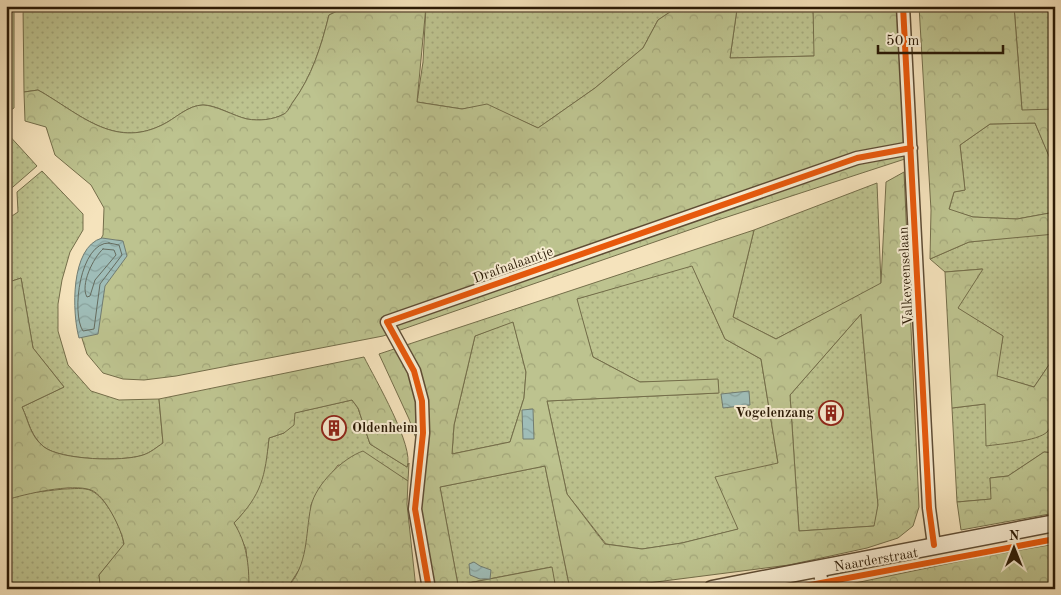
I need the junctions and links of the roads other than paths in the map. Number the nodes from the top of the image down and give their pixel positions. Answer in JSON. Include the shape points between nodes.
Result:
{"nodes":[{"id":1,"x":903,"y":6,"type":"edge"},
{"id":2,"x":911,"y":148,"type":"junction"},
{"id":3,"x":1055,"y":523,"type":"edge"},
{"id":4,"x":934,"y":544,"type":"junction"},
{"id":5,"x":819,"y":568,"type":"junction"},
{"id":6,"x":429,"y":589,"type":"edge"},
{"id":7,"x":712,"y":589,"type":"edge"},
{"id":8,"x":823,"y":589,"type":"edge"}],
"edges":[{"from":1,"to":2,"type":"street","name":"Valkeveenselaan"},
{"from":2,"to":4,"type":"street","name":"Valkeveenselaan","via":[[929,508]]},
{"from":2,"to":6,"type":"street","name":"Drafnalaantje","via":[[849,161],[387,322],[414,370],[422,401],[423,433],[415,508]]},
{"from":3,"to":4,"type":"street","name":"Naarderstraat"},
{"from":4,"to":5,"type":"street","name":"Naarderstraat"},
{"from":5,"to":7,"type":"street","name":"Naarderstraat"},
{"from":5,"to":8,"type":"street"}]}
